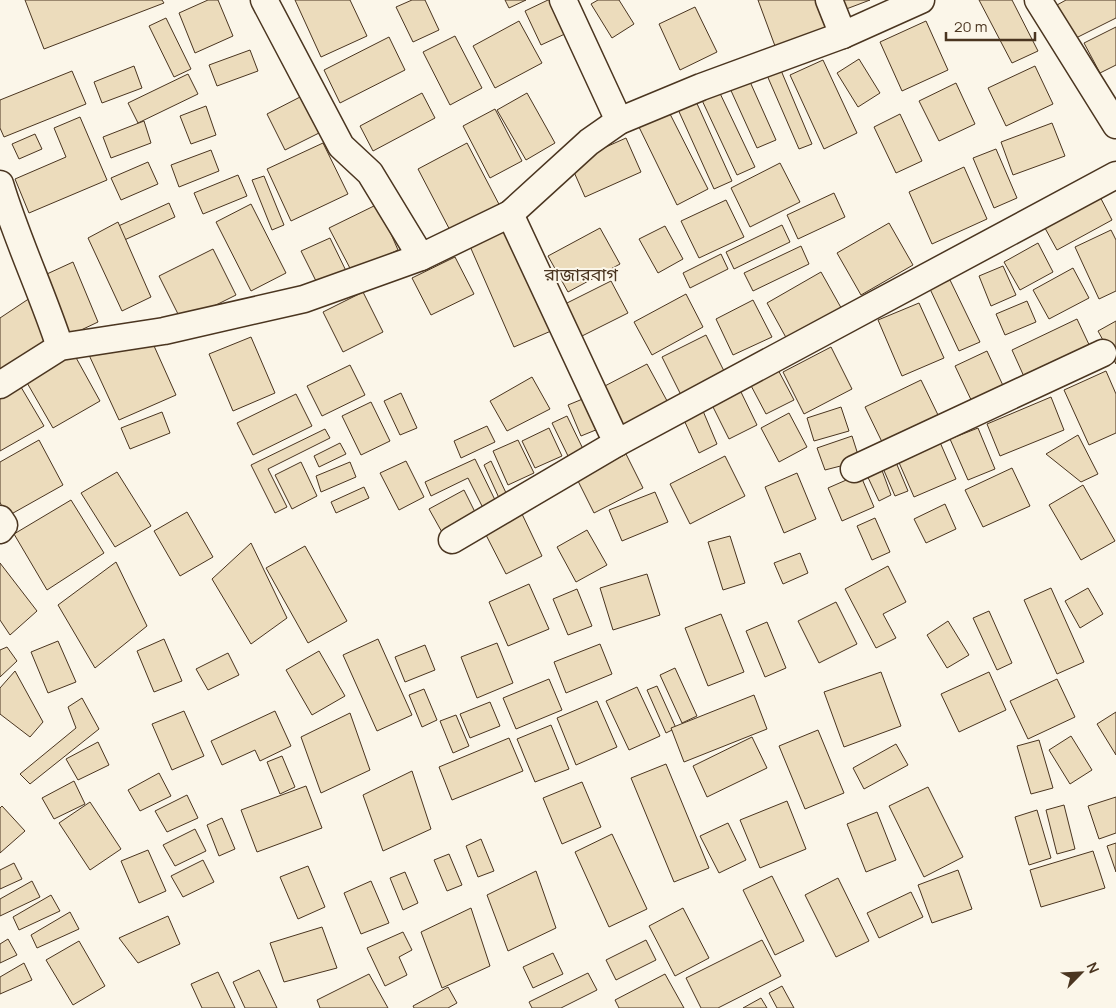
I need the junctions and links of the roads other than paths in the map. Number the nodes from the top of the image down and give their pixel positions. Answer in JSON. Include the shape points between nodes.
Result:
{"nodes":[{"id":1,"x":264,"y":0,"type":"edge"},
{"id":2,"x":563,"y":0,"type":"edge"},
{"id":3,"x":829,"y":0,"type":"edge"},
{"id":4,"x":921,"y":0,"type":"edge"},
{"id":5,"x":1038,"y":0,"type":"edge"},
{"id":6,"x":844,"y":35,"type":"junction"},
{"id":7,"x":619,"y":121,"type":"junction"},
{"id":8,"x":1116,"y":124,"type":"edge"},
{"id":9,"x":1116,"y":175,"type":"edge"},
{"id":10,"x":0,"y":184,"type":"edge"},
{"id":11,"x":510,"y":214,"type":"junction"},
{"id":12,"x":420,"y":257,"type":"junction"},
{"id":13,"x":60,"y":347,"type":"junction"},
{"id":14,"x":1103,"y":353,"type":"dead end"},
{"id":15,"x":0,"y":386,"type":"edge"},
{"id":16,"x":617,"y":443,"type":"junction"},
{"id":17,"x":854,"y":469,"type":"dead end"},
{"id":18,"x":0,"y":519,"type":"edge"},
{"id":19,"x":0,"y":530,"type":"edge"},
{"id":20,"x":452,"y":540,"type":"dead end"}],
"edges":[{"from":1,"to":12,"type":"street","via":[[341,146],[370,173]]},
{"from":2,"to":7,"type":"street"},
{"from":3,"to":6,"type":"street"},
{"from":4,"to":6,"type":"street"},
{"from":5,"to":8,"type":"street"},
{"from":6,"to":7,"type":"street"},
{"from":7,"to":11,"type":"street","via":[[589,142]]},
{"from":9,"to":16,"type":"street"},
{"from":10,"to":13,"type":"street"},
{"from":11,"to":12,"type":"street"},
{"from":11,"to":16,"type":"street"},
{"from":12,"to":13,"type":"street","via":[[304,299],[164,331]]},
{"from":13,"to":15,"type":"street"},
{"from":14,"to":17,"type":"street"},
{"from":16,"to":20,"type":"street"},
{"from":18,"to":19,"type":"street","via":[[4,525]]}]}
